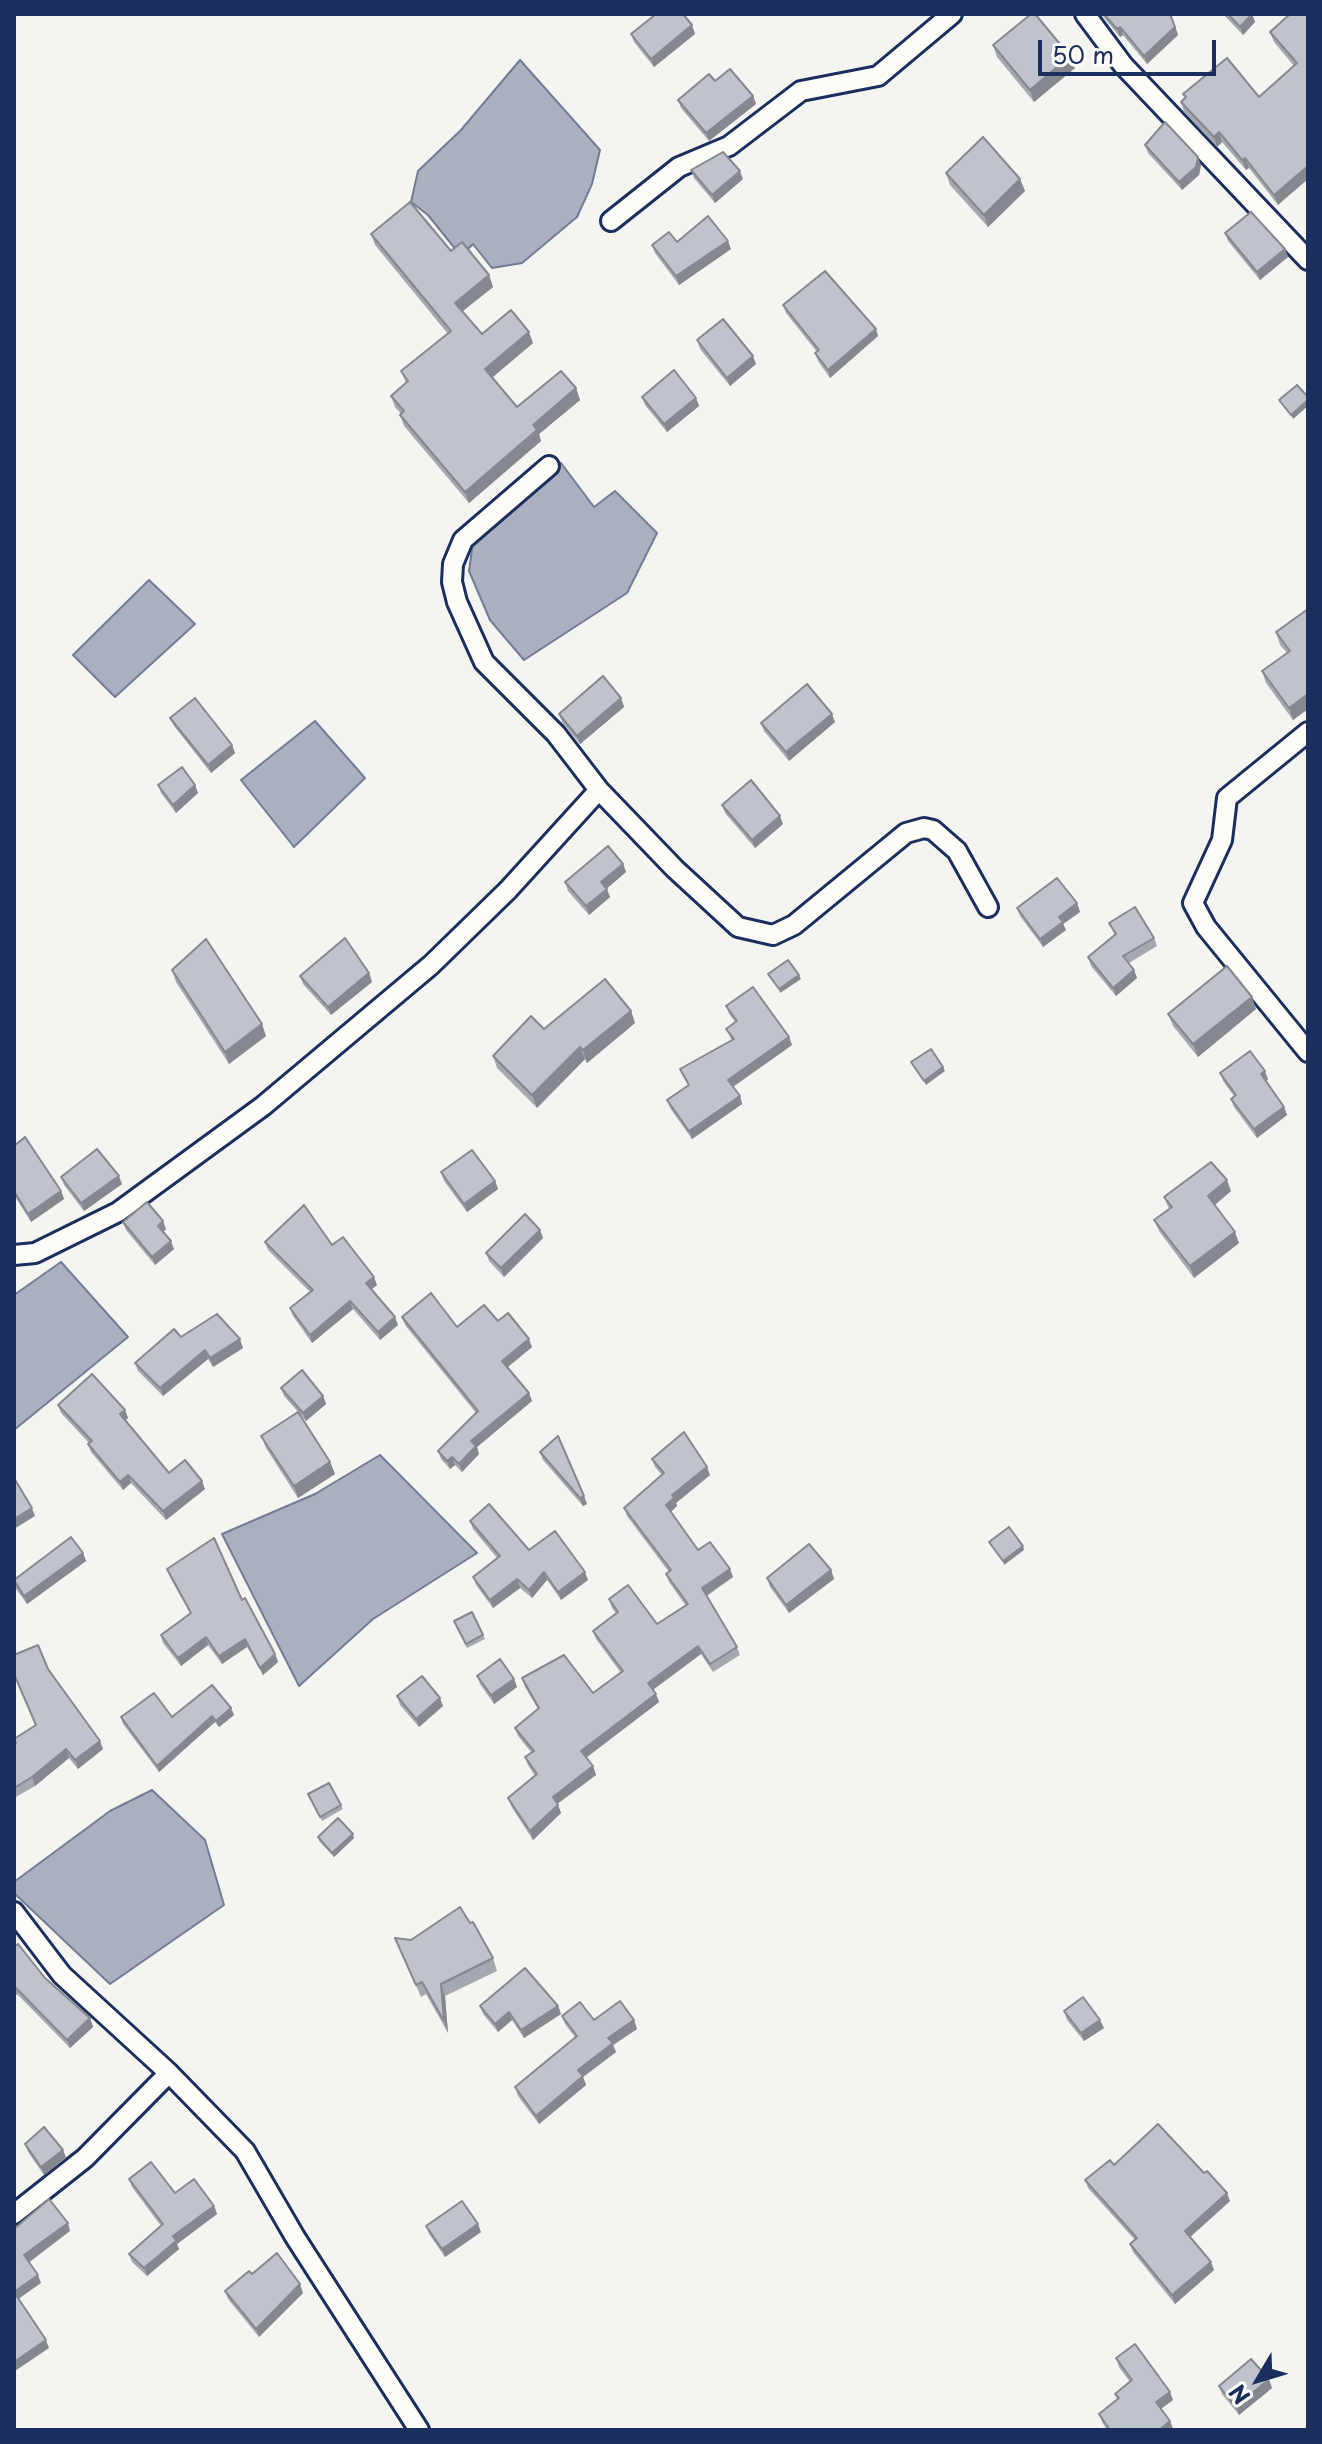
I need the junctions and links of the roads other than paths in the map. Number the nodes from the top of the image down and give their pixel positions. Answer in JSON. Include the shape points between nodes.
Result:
{"nodes":[{"id":1,"x":952,"y":14,"type":"edge"},
{"id":2,"x":1085,"y":14,"type":"edge"},
{"id":3,"x":611,"y":221,"type":"dead end"},
{"id":4,"x":1308,"y":260,"type":"edge"},
{"id":5,"x":549,"y":466,"type":"dead end"},
{"id":6,"x":1308,"y":732,"type":"edge"},
{"id":7,"x":599,"y":790,"type":"junction"},
{"id":8,"x":988,"y":907,"type":"dead end"},
{"id":9,"x":1308,"y":1052,"type":"edge"},
{"id":10,"x":14,"y":1255,"type":"edge"},
{"id":11,"x":14,"y":1912,"type":"edge"},
{"id":12,"x":169,"y":2073,"type":"junction"},
{"id":13,"x":14,"y":2214,"type":"edge"},
{"id":14,"x":419,"y":2430,"type":"edge"}],
"edges":[{"from":1,"to":3,"type":"street","via":[[878,76],[801,91],[729,146],[679,167]]},
{"from":2,"to":4,"type":"street","via":[[1123,65]]},
{"from":5,"to":7,"type":"street","via":[[463,540],[452,582],[484,662],[556,734]]},
{"from":6,"to":9,"type":"street","via":[[1227,798],[1222,840],[1193,903],[1206,927]]},
{"from":7,"to":8,"type":"street","via":[[738,927],[755,933],[773,935],[794,925],[906,833],[924,828],[957,851]]},
{"from":7,"to":10,"type":"street","via":[[431,965],[263,1106],[118,1212],[35,1253]]},
{"from":11,"to":12,"type":"street","via":[[62,1975]]},
{"from":12,"to":13,"type":"street","via":[[85,2158]]},
{"from":12,"to":14,"type":"street","via":[[245,2151]]}]}
